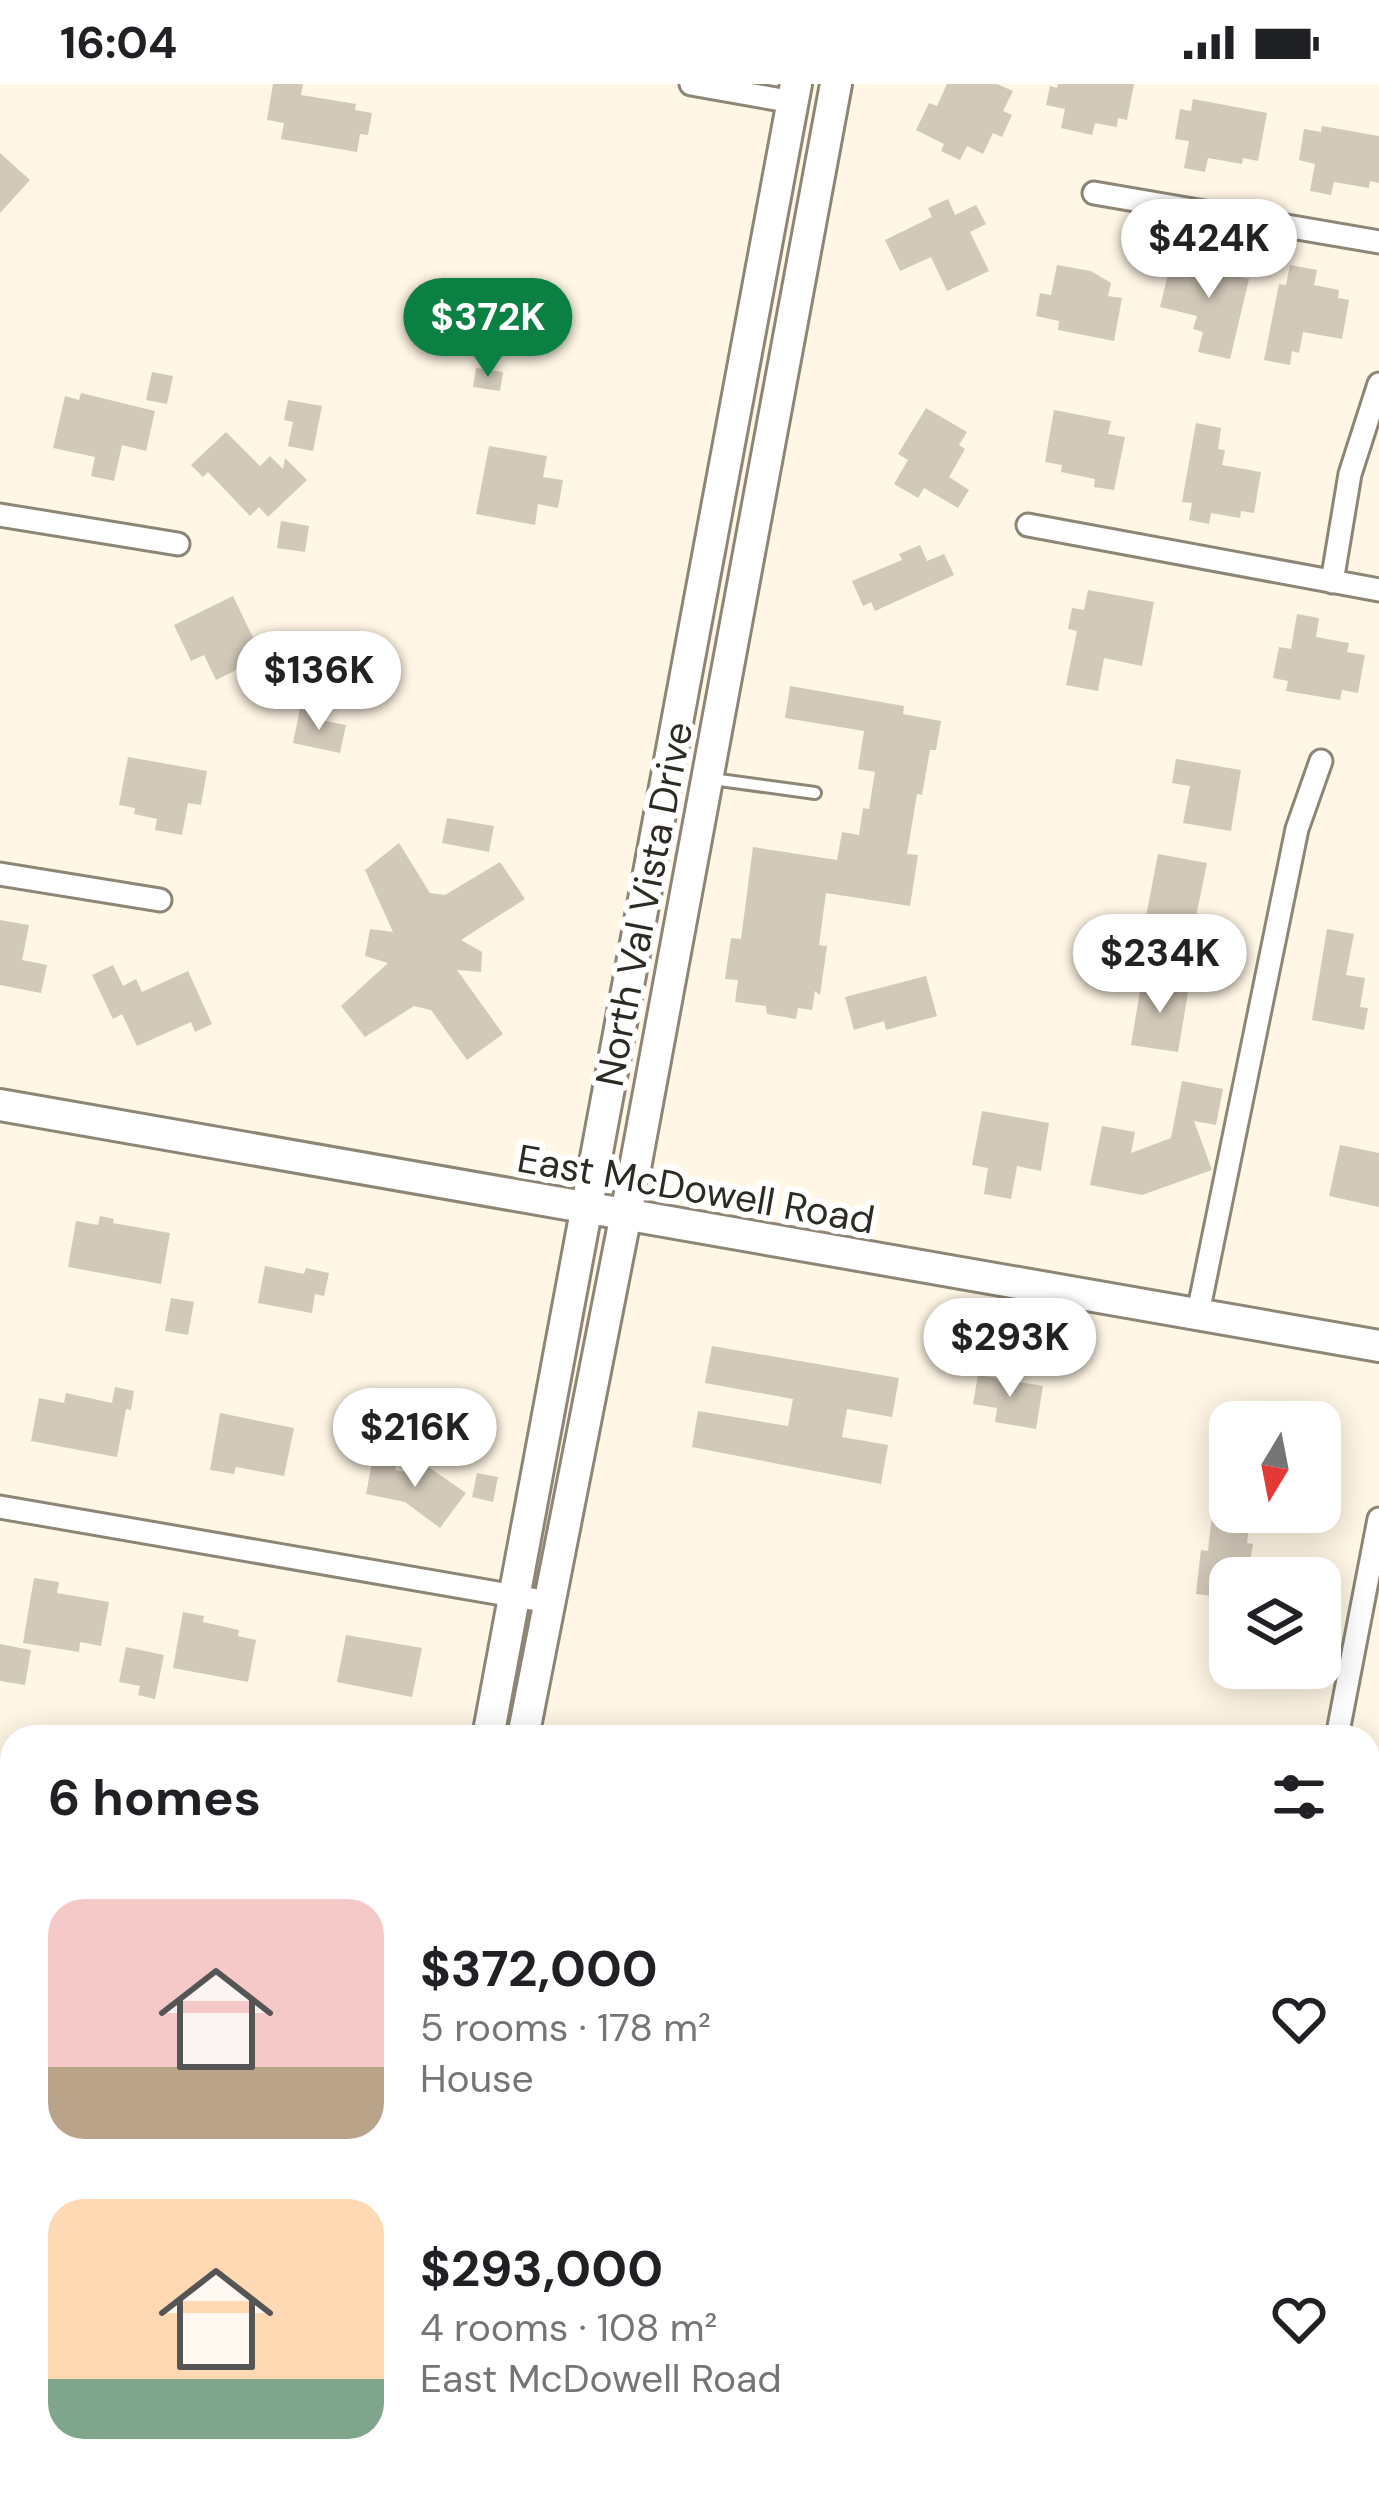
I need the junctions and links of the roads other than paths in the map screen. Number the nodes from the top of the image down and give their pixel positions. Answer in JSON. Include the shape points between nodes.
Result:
{"nodes":[{"id":1,"x":691,"y":84,"type":"edge"},
{"id":2,"x":795,"y":93,"type":"edge"},
{"id":3,"x":834,"y":97,"type":"edge"},
{"id":4,"x":782,"y":164,"type":"junction"},
{"id":5,"x":820,"y":170,"type":"junction"},
{"id":6,"x":1094,"y":193,"type":"dead end"},
{"id":7,"x":1379,"y":242,"type":"edge"},
{"id":8,"x":1379,"y":384,"type":"edge"},
{"id":9,"x":0,"y":515,"type":"edge"},
{"id":10,"x":716,"y":518,"type":"junction"},
{"id":11,"x":1028,"y":525,"type":"dead end"},
{"id":12,"x":755,"y":526,"type":"junction"},
{"id":13,"x":178,"y":544,"type":"dead end"},
{"id":14,"x":1332,"y":582,"type":"junction"},
{"id":15,"x":1379,"y":590,"type":"edge"},
{"id":16,"x":1321,"y":760,"type":"dead end"},
{"id":17,"x":668,"y":772,"type":"junction"},
{"id":18,"x":707,"y":778,"type":"junction"},
{"id":19,"x":815,"y":793,"type":"dead end"},
{"id":20,"x":0,"y":874,"type":"edge"},
{"id":21,"x":160,"y":900,"type":"dead end"},
{"id":22,"x":0,"y":1105,"type":"edge"},
{"id":23,"x":585,"y":1210,"type":"junction"},
{"id":24,"x":625,"y":1217,"type":"junction"},
{"id":25,"x":1198,"y":1313,"type":"junction"},
{"id":26,"x":1379,"y":1346,"type":"edge"},
{"id":27,"x":0,"y":1507,"type":"edge"},
{"id":28,"x":1379,"y":1519,"type":"edge"},
{"id":29,"x":514,"y":1596,"type":"junction"},
{"id":30,"x":549,"y":1602,"type":"junction"},
{"id":31,"x":490,"y":1725,"type":"edge"},
{"id":32,"x":525,"y":1725,"type":"edge"},
{"id":33,"x":1339,"y":1725,"type":"edge"}],
"edges":[{"from":1,"to":2,"type":"street"},
{"from":2,"to":3,"type":"main road"},
{"from":2,"to":4,"type":"main road","name":"North Val Vista Drive"},
{"from":3,"to":5,"type":"main road","name":"North Val Vista Drive"},
{"from":4,"to":5,"type":"main road"},
{"from":4,"to":10,"type":"main road","name":"North Val Vista Drive"},
{"from":5,"to":12,"type":"main road","name":"North Val Vista Drive"},
{"from":6,"to":7,"type":"street"},
{"from":8,"to":14,"type":"street","via":[[1350,474]]},
{"from":9,"to":13,"type":"street"},
{"from":10,"to":12,"type":"main road"},
{"from":10,"to":17,"type":"main road","name":"North Val Vista Drive"},
{"from":11,"to":14,"type":"street"},
{"from":12,"to":18,"type":"main road","name":"North Val Vista Drive"},
{"from":14,"to":15,"type":"street"},
{"from":16,"to":25,"type":"street","via":[[1297,830]]},
{"from":17,"to":18,"type":"main road"},
{"from":17,"to":23,"type":"main road","name":"North Val Vista Drive"},
{"from":18,"to":19,"type":"lane"},
{"from":18,"to":24,"type":"main road","name":"North Val Vista Drive"},
{"from":20,"to":21,"type":"street"},
{"from":22,"to":23,"type":"main road","name":"East McDowell Road"},
{"from":23,"to":24,"type":"main road","name":"East McDowell Road"},
{"from":23,"to":29,"type":"main road","name":"North Val Vista Drive"},
{"from":24,"to":25,"type":"main road","name":"East McDowell Road"},
{"from":24,"to":30,"type":"main road","name":"North Val Vista Drive"},
{"from":25,"to":26,"type":"main road","name":"East McDowell Road"},
{"from":27,"to":29,"type":"street"},
{"from":28,"to":33,"type":"street"},
{"from":29,"to":30,"type":"street"},
{"from":29,"to":31,"type":"main road","name":"North Val Vista Drive"},
{"from":30,"to":32,"type":"main road","name":"North Val Vista Drive"}]}
